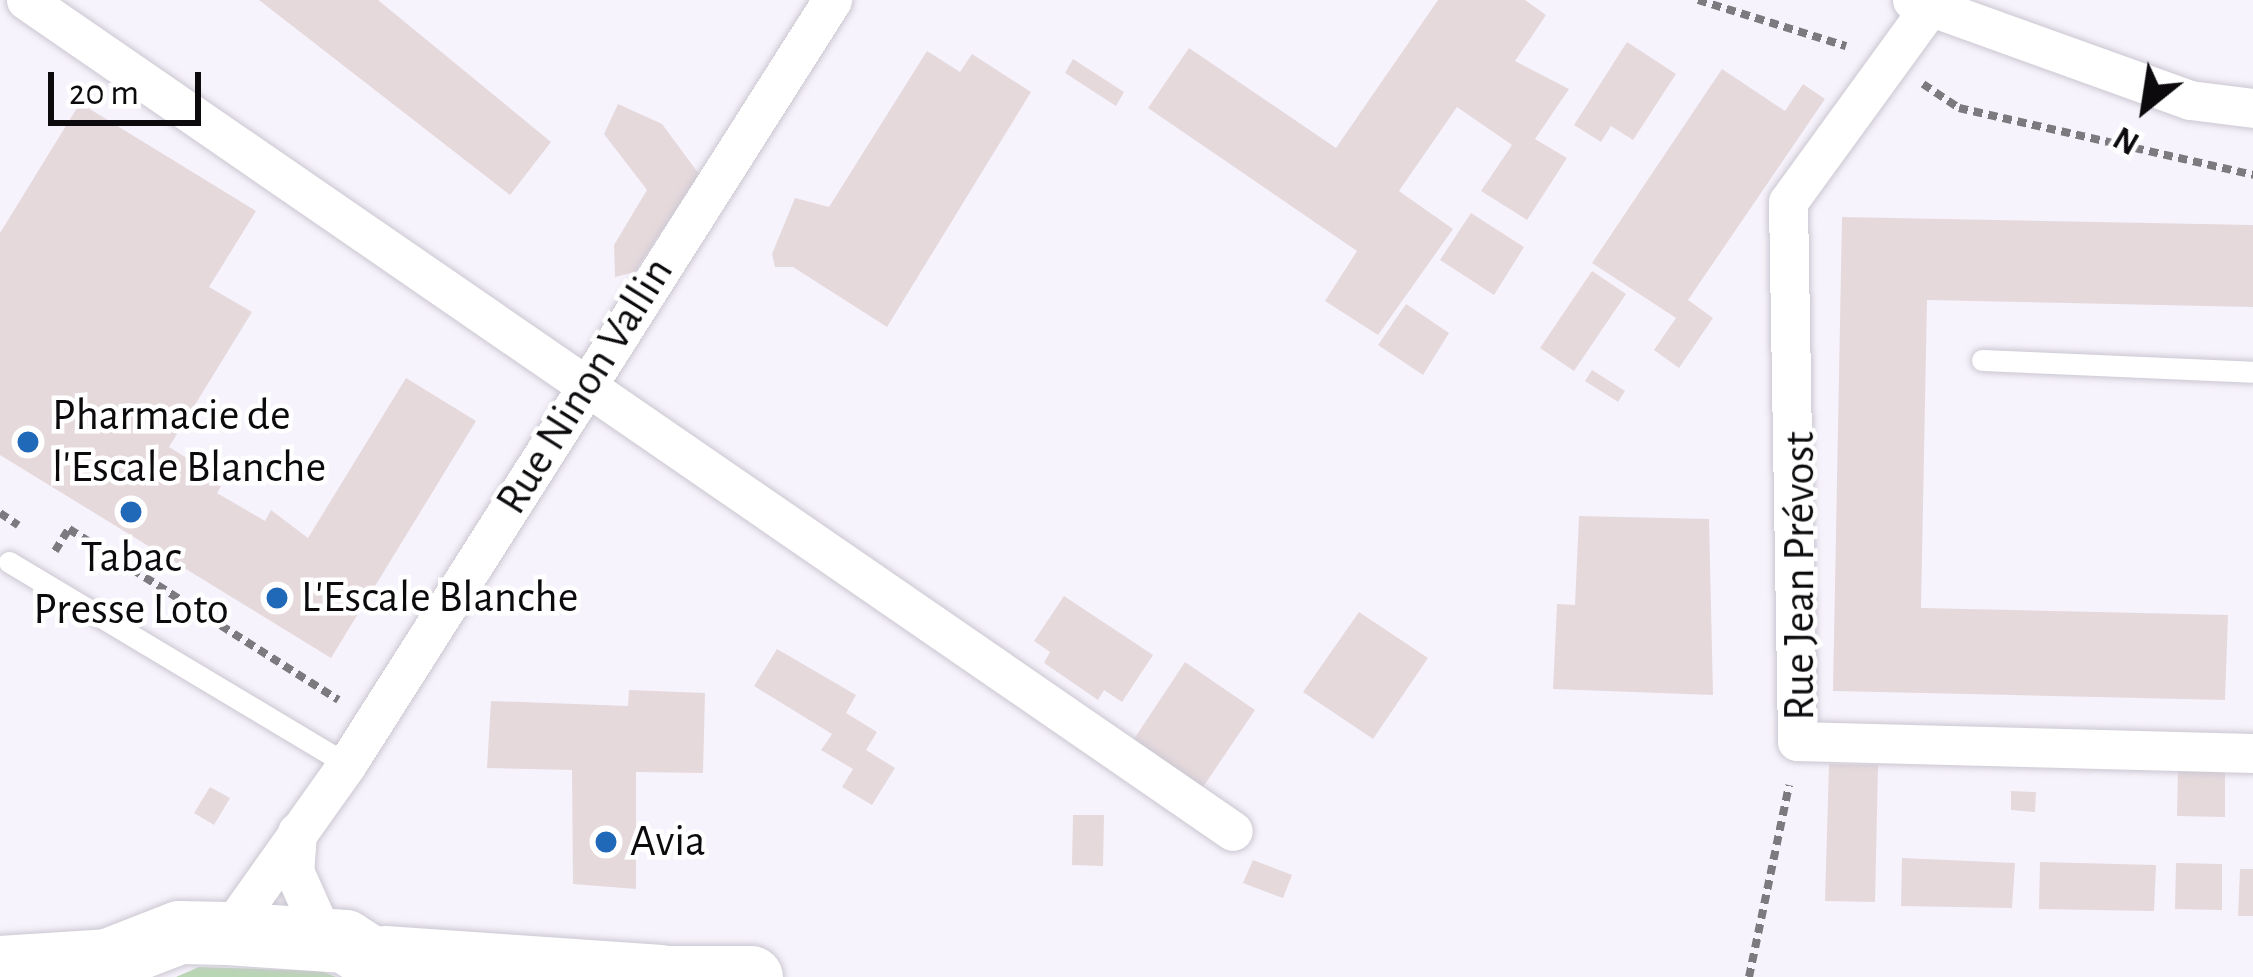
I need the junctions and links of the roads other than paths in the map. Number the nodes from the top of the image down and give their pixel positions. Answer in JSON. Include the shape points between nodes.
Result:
{"nodes":[{"id":1,"x":26,"y":0,"type":"edge"},
{"id":2,"x":832,"y":0,"type":"edge"},
{"id":3,"x":1921,"y":3,"type":"edge"},
{"id":4,"x":2253,"y":108,"type":"edge"},
{"id":5,"x":1982,"y":360,"type":"dead end"},
{"id":6,"x":2253,"y":372,"type":"edge"},
{"id":7,"x":588,"y":380,"type":"junction"},
{"id":8,"x":9,"y":562,"type":"dead end"},
{"id":9,"x":2253,"y":753,"type":"edge"},
{"id":10,"x":347,"y":764,"type":"junction"},
{"id":11,"x":1233,"y":831,"type":"dead end"},
{"id":12,"x":297,"y":832,"type":"junction"},
{"id":13,"x":227,"y":933,"type":"junction"},
{"id":14,"x":323,"y":938,"type":"junction"},
{"id":15,"x":120,"y":966,"type":"edge"},
{"id":16,"x":0,"y":967,"type":"edge"},
{"id":17,"x":392,"y":967,"type":"edge"},
{"id":18,"x":660,"y":976,"type":"edge"},
{"id":19,"x":648,"y":977,"type":"edge"},
{"id":20,"x":752,"y":977,"type":"edge"}],
"edges":[{"from":1,"to":7,"type":"street"},
{"from":2,"to":7,"type":"street","name":"Rue Ninon Vallin"},
{"from":3,"to":4,"type":"street","via":[[2190,100]]},
{"from":3,"to":9,"type":"street","name":"Rue Jean Prévost","via":[[1890,61],[1788,202],[1797,741]]},
{"from":5,"to":6,"type":"lane"},
{"from":7,"to":10,"type":"street","name":"Rue Ninon Vallin"},
{"from":7,"to":11,"type":"street"},
{"from":8,"to":10,"type":"lane"},
{"from":10,"to":12,"type":"street","name":"Rue Ninon Vallin"},
{"from":12,"to":13,"type":"street","name":"Rue Ninon Vallin"},
{"from":12,"to":14,"type":"street","via":[[294,871]]},
{"from":13,"to":14,"type":"main road"},
{"from":13,"to":15,"type":"main road","via":[[179,932]]},
{"from":14,"to":17,"type":"main road"},
{"from":15,"to":16,"type":"main road"},
{"from":17,"to":18,"type":"main road"},
{"from":18,"to":19,"type":"main road"},
{"from":18,"to":20,"type":"main road"}]}
